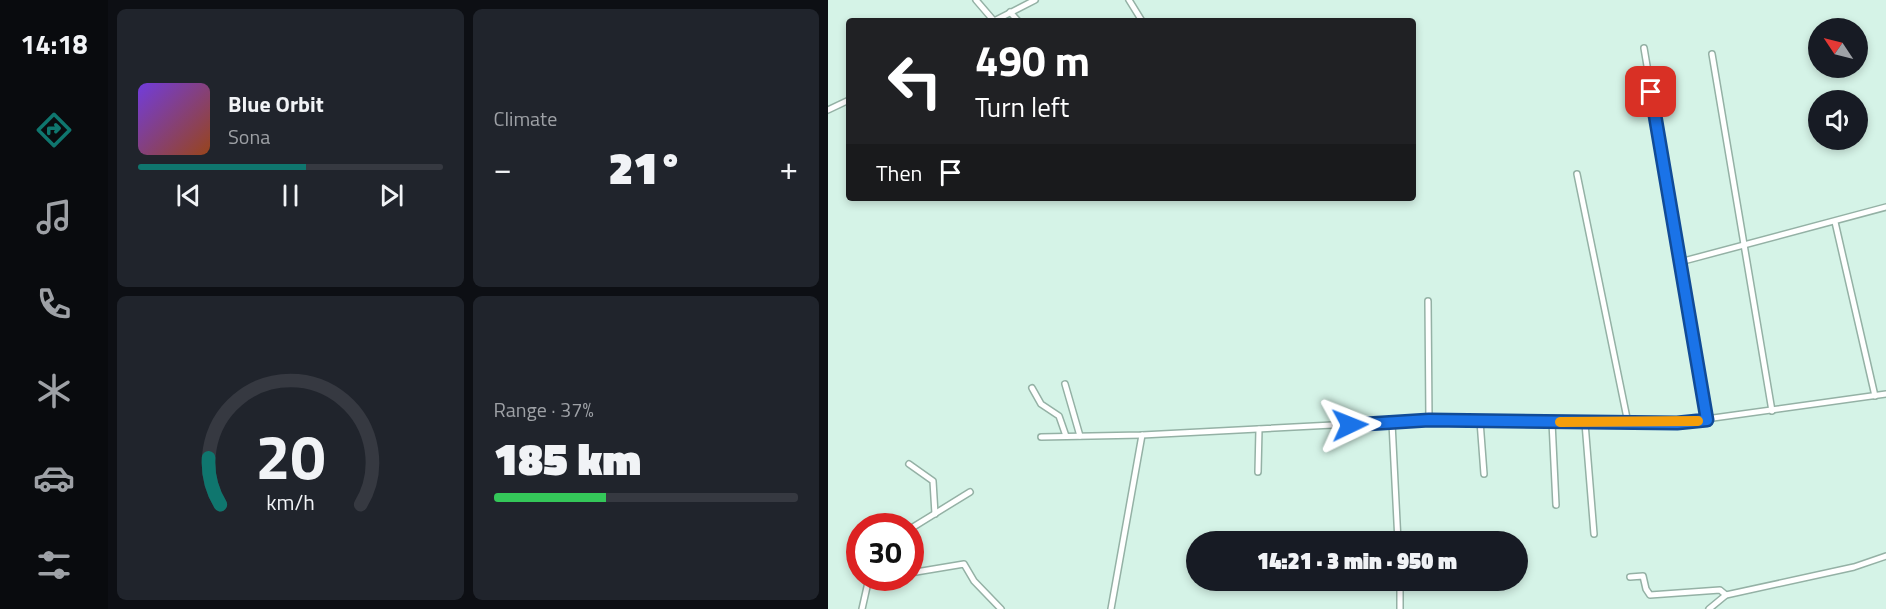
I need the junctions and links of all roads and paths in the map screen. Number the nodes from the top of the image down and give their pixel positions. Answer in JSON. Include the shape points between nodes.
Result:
{"nodes":[{"id":1,"x":976,"y":0,"type":"edge"},
{"id":2,"x":1035,"y":0,"type":"edge"},
{"id":3,"x":1129,"y":0,"type":"edge"},
{"id":4,"x":1010,"y":12,"type":"junction"},
{"id":5,"x":991,"y":18,"type":"edge"},
{"id":6,"x":999,"y":18,"type":"edge"},
{"id":7,"x":1015,"y":18,"type":"edge"},
{"id":8,"x":1140,"y":18,"type":"edge"},
{"id":9,"x":1644,"y":48,"type":"dead end"},
{"id":10,"x":1712,"y":54,"type":"dead end"},
{"id":11,"x":846,"y":104,"type":"edge"},
{"id":12,"x":828,"y":110,"type":"edge"},
{"id":13,"x":1577,"y":174,"type":"dead end"},
{"id":14,"x":1886,"y":207,"type":"edge"},
{"id":15,"x":1836,"y":222,"type":"junction"},
{"id":16,"x":1743,"y":244,"type":"junction"},
{"id":17,"x":1680,"y":262,"type":"junction"},
{"id":18,"x":1428,"y":301,"type":"dead end"},
{"id":19,"x":1065,"y":384,"type":"dead end"},
{"id":20,"x":1032,"y":388,"type":"dead end"},
{"id":21,"x":1886,"y":394,"type":"edge"},
{"id":22,"x":1875,"y":396,"type":"junction"},
{"id":23,"x":1772,"y":411,"type":"junction"},
{"id":24,"x":1429,"y":420,"type":"junction"},
{"id":25,"x":1707,"y":420,"type":"junction"},
{"id":26,"x":1480,"y":421,"type":"junction"},
{"id":27,"x":1552,"y":422,"type":"junction"},
{"id":28,"x":1392,"y":423,"type":"junction"},
{"id":29,"x":1585,"y":423,"type":"junction"},
{"id":30,"x":1628,"y":423,"type":"junction"},
{"id":31,"x":1259,"y":429,"type":"junction"},
{"id":32,"x":1142,"y":435,"type":"junction"},
{"id":33,"x":1066,"y":436,"type":"junction"},
{"id":34,"x":1080,"y":436,"type":"junction"},
{"id":35,"x":1041,"y":437,"type":"dead end"},
{"id":36,"x":909,"y":464,"type":"dead end"},
{"id":37,"x":1258,"y":472,"type":"dead end"},
{"id":38,"x":1484,"y":474,"type":"dead end"},
{"id":39,"x":970,"y":492,"type":"dead end"},
{"id":40,"x":1556,"y":505,"type":"dead end"},
{"id":41,"x":936,"y":513,"type":"junction"},
{"id":42,"x":924,"y":520,"type":"edge"},
{"id":43,"x":1397,"y":531,"type":"edge"},
{"id":44,"x":1594,"y":534,"type":"dead end"},
{"id":45,"x":1886,"y":556,"type":"edge"},
{"id":46,"x":924,"y":571,"type":"edge"},
{"id":47,"x":1630,"y":577,"type":"dead end"},
{"id":48,"x":866,"y":591,"type":"edge"},
{"id":49,"x":1400,"y":591,"type":"edge"},
{"id":50,"x":1726,"y":595,"type":"junction"},
{"id":51,"x":862,"y":609,"type":"edge"},
{"id":52,"x":1000,"y":609,"type":"edge"},
{"id":53,"x":1111,"y":609,"type":"edge"},
{"id":54,"x":1400,"y":609,"type":"edge"},
{"id":55,"x":1709,"y":609,"type":"edge"}],
"edges":[{"from":1,"to":5,"type":"street"},
{"from":2,"to":4,"type":"street"},
{"from":3,"to":8,"type":"street"},
{"from":4,"to":6,"type":"street"},
{"from":4,"to":7,"type":"street"},
{"from":9,"to":17,"type":"street"},
{"from":10,"to":16,"type":"street"},
{"from":11,"to":12,"type":"street"},
{"from":13,"to":30,"type":"street"},
{"from":14,"to":15,"type":"street"},
{"from":15,"to":16,"type":"street"},
{"from":15,"to":22,"type":"street"},
{"from":16,"to":17,"type":"street"},
{"from":16,"to":23,"type":"street"},
{"from":17,"to":25,"type":"street"},
{"from":18,"to":24,"type":"street"},
{"from":19,"to":34,"type":"street"},
{"from":20,"to":33,"type":"street","via":[[1041,404],[1059,417]]},
{"from":21,"to":22,"type":"street"},
{"from":22,"to":23,"type":"street"},
{"from":23,"to":25,"type":"street"},
{"from":24,"to":26,"type":"street"},
{"from":24,"to":28,"type":"street"},
{"from":25,"to":30,"type":"street"},
{"from":26,"to":27,"type":"street"},
{"from":26,"to":38,"type":"street"},
{"from":27,"to":29,"type":"street"},
{"from":27,"to":40,"type":"street"},
{"from":28,"to":31,"type":"street"},
{"from":28,"to":43,"type":"street"},
{"from":29,"to":30,"type":"street"},
{"from":29,"to":44,"type":"street"},
{"from":31,"to":32,"type":"street"},
{"from":31,"to":37,"type":"street"},
{"from":32,"to":34,"type":"street"},
{"from":32,"to":53,"type":"street"},
{"from":33,"to":34,"type":"street"},
{"from":33,"to":35,"type":"street"},
{"from":36,"to":41,"type":"street","via":[[933,481]]},
{"from":39,"to":41,"type":"street"},
{"from":41,"to":42,"type":"street"},
{"from":45,"to":50,"type":"street","via":[[1854,567]]},
{"from":46,"to":52,"type":"street","via":[[964,564]]},
{"from":47,"to":50,"type":"street","via":[[1643,576],[1650,595],[1720,590]]},
{"from":48,"to":51,"type":"street"},
{"from":49,"to":54,"type":"street"},
{"from":50,"to":55,"type":"street"}]}
